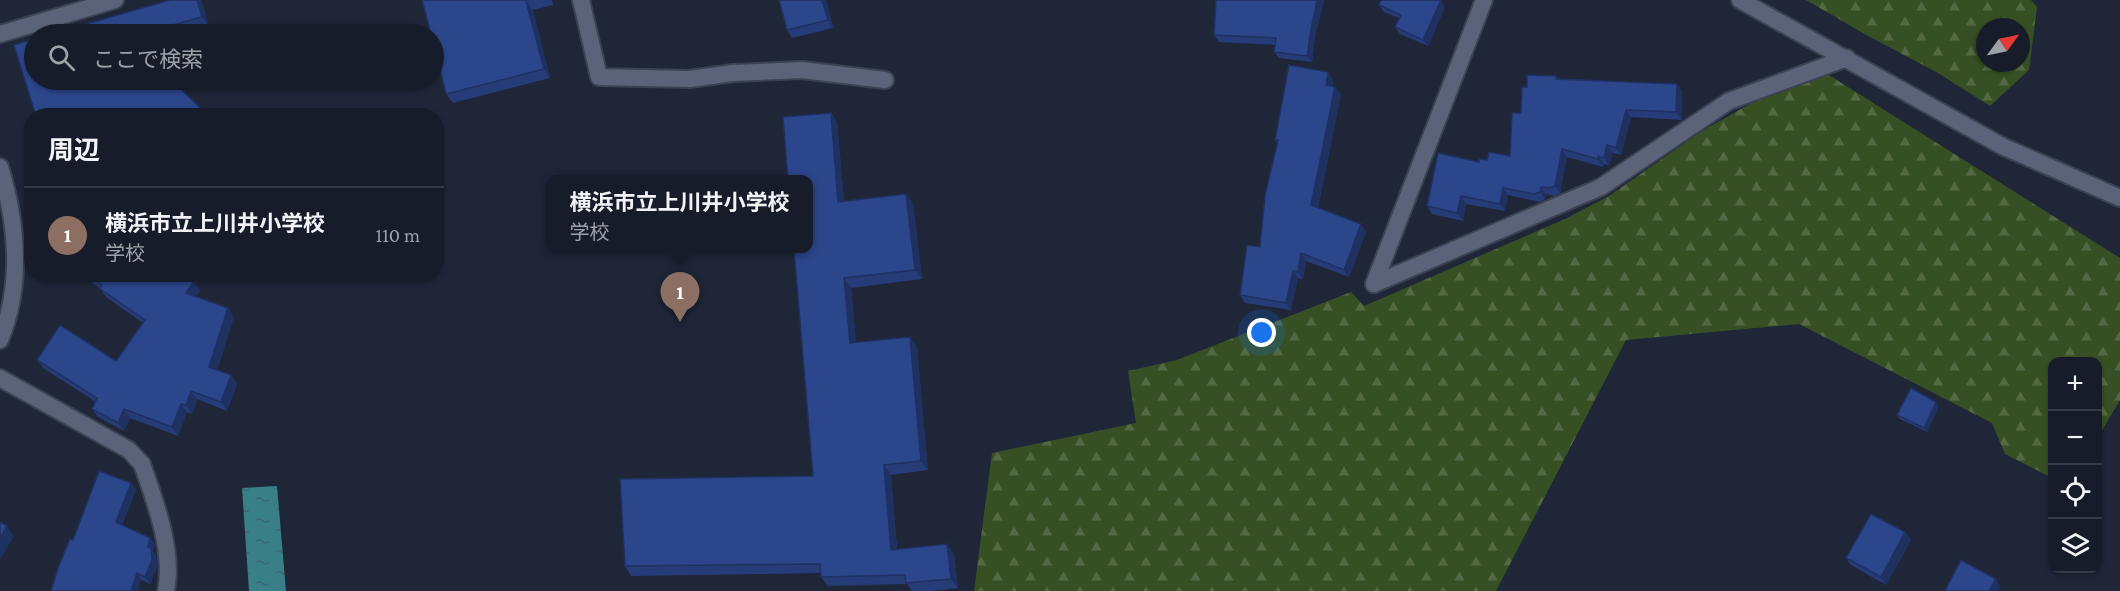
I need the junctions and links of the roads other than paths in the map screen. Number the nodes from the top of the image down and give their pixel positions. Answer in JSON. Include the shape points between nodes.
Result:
{"nodes":[{"id":1,"x":115,"y":0,"type":"edge"},
{"id":2,"x":581,"y":0,"type":"edge"},
{"id":3,"x":1484,"y":0,"type":"edge"},
{"id":4,"x":1740,"y":0,"type":"edge"},
{"id":5,"x":34,"y":24,"type":"edge"},
{"id":6,"x":24,"y":27,"type":"edge"},
{"id":7,"x":0,"y":34,"type":"edge"},
{"id":8,"x":1847,"y":58,"type":"junction"},
{"id":9,"x":885,"y":80,"type":"dead end"},
{"id":10,"x":0,"y":167,"type":"edge"},
{"id":11,"x":2120,"y":198,"type":"edge"},
{"id":12,"x":0,"y":340,"type":"edge"},
{"id":13,"x":0,"y":378,"type":"edge"},
{"id":14,"x":166,"y":591,"type":"edge"}],
"edges":[{"from":1,"to":5,"type":"street"},
{"from":2,"to":9,"type":"street","via":[[599,77],[690,79],[802,70]]},
{"from":3,"to":8,"type":"street","via":[[1374,284],[1601,187],[1728,101]]},
{"from":4,"to":8,"type":"street"},
{"from":6,"to":7,"type":"street"},
{"from":8,"to":11,"type":"street","via":[[2002,146]]},
{"from":10,"to":12,"type":"street","via":[[10,198],[16,240],[13,291]]},
{"from":13,"to":14,"type":"street","via":[[129,450],[142,464],[161,519]]}]}
